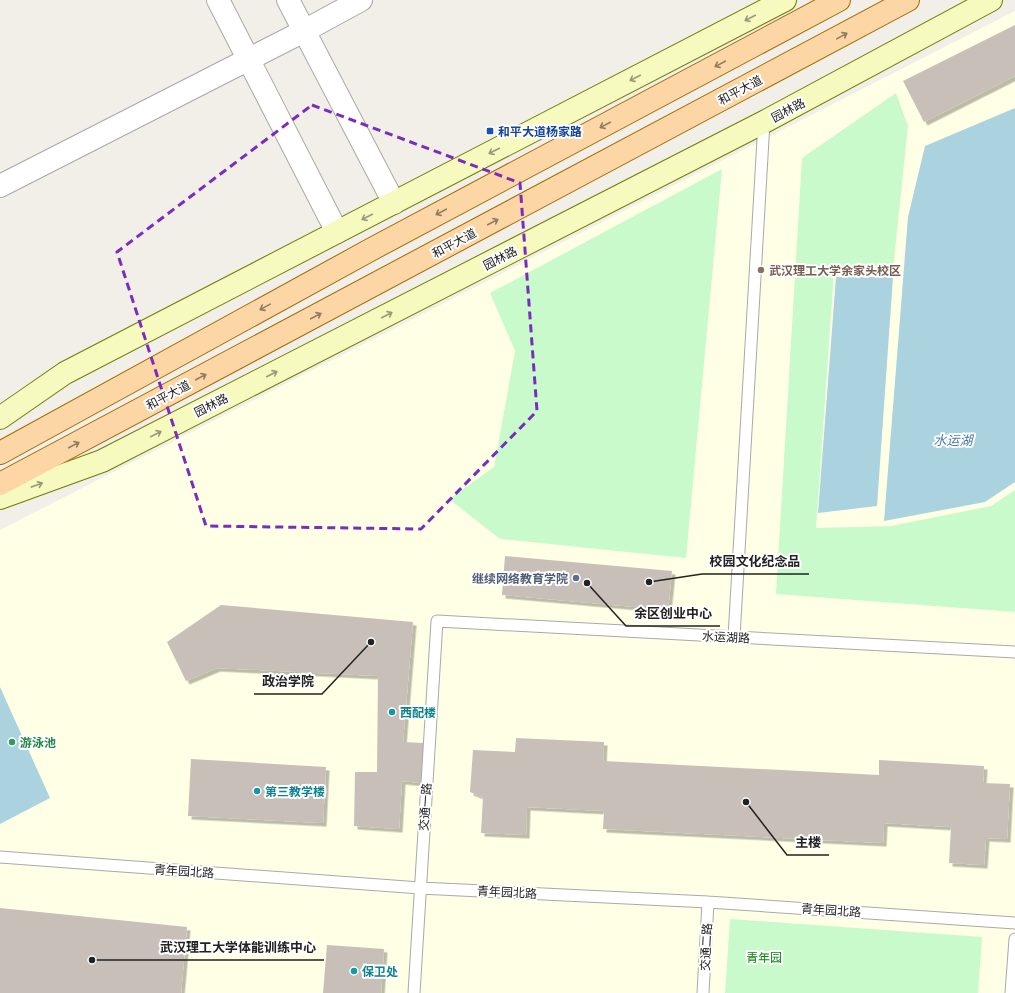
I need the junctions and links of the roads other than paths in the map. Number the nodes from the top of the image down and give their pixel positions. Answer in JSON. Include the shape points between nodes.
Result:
{"nodes":[{"id":1,"x":218,"y":0,"type":"edge"},
{"id":2,"x":288,"y":0,"type":"edge"},
{"id":3,"x":361,"y":0,"type":"edge"},
{"id":4,"x":785,"y":0,"type":"edge"},
{"id":5,"x":839,"y":0,"type":"edge"},
{"id":6,"x":908,"y":0,"type":"edge"},
{"id":7,"x":991,"y":0,"type":"edge"},
{"id":8,"x":304,"y":31,"type":"junction"},
{"id":9,"x":248,"y":58,"type":"junction"},
{"id":10,"x":764,"y":122,"type":"junction"},
{"id":11,"x":0,"y":186,"type":"edge"},
{"id":12,"x":394,"y":203,"type":"junction"},
{"id":13,"x":337,"y":232,"type":"junction"},
{"id":14,"x":0,"y":418,"type":"edge"},
{"id":15,"x":0,"y":453,"type":"edge"},
{"id":16,"x":0,"y":484,"type":"edge"},
{"id":17,"x":0,"y":498,"type":"edge"},
{"id":18,"x":437,"y":620,"type":"joint"},
{"id":19,"x":734,"y":637,"type":"junction"},
{"id":20,"x":1015,"y":652,"type":"edge"},
{"id":21,"x":0,"y":857,"type":"edge"},
{"id":22,"x":420,"y":888,"type":"junction"},
{"id":23,"x":708,"y":902,"type":"junction"},
{"id":24,"x":1015,"y":923,"type":"edge"},
{"id":25,"x":1015,"y":939,"type":"edge"},
{"id":26,"x":414,"y":993,"type":"edge"},
{"id":27,"x":703,"y":993,"type":"edge"},
{"id":28,"x":1011,"y":993,"type":"edge"}],
"edges":[{"from":1,"to":9,"type":"street"},
{"from":2,"to":8,"type":"street"},
{"from":3,"to":8,"type":"street"},
{"from":4,"to":12,"type":"main road","one_way":true},
{"from":5,"to":15,"type":"main road","one_way":true,"via":[[379,245]]},
{"from":16,"to":6,"type":"main road","name":"和平大道","one_way":true},
{"from":7,"to":10,"type":"main road","name":"园林路"},
{"from":8,"to":9,"type":"street"},
{"from":8,"to":12,"type":"street"},
{"from":9,"to":11,"type":"street"},
{"from":9,"to":13,"type":"street"},
{"from":17,"to":10,"type":"main road","name":"园林路","one_way":true,"via":[[102,461]]},
{"from":10,"to":19,"type":"lane"},
{"from":12,"to":13,"type":"main road","one_way":true},
{"from":13,"to":14,"type":"main road","via":[[65,373]]},
{"from":18,"to":19,"type":"lane","name":"水运湖路"},
{"from":18,"to":22,"type":"lane","name":"交通一路"},
{"from":19,"to":20,"type":"lane","name":"水运湖路"},
{"from":21,"to":22,"type":"lane","name":"青年园北路"},
{"from":22,"to":23,"type":"lane","name":"青年园北路"},
{"from":22,"to":26,"type":"lane","name":"交通一路"},
{"from":23,"to":24,"type":"lane","name":"青年园北路"},
{"from":23,"to":27,"type":"lane","name":"交通二路"},
{"from":25,"to":28,"type":"lane"}]}
